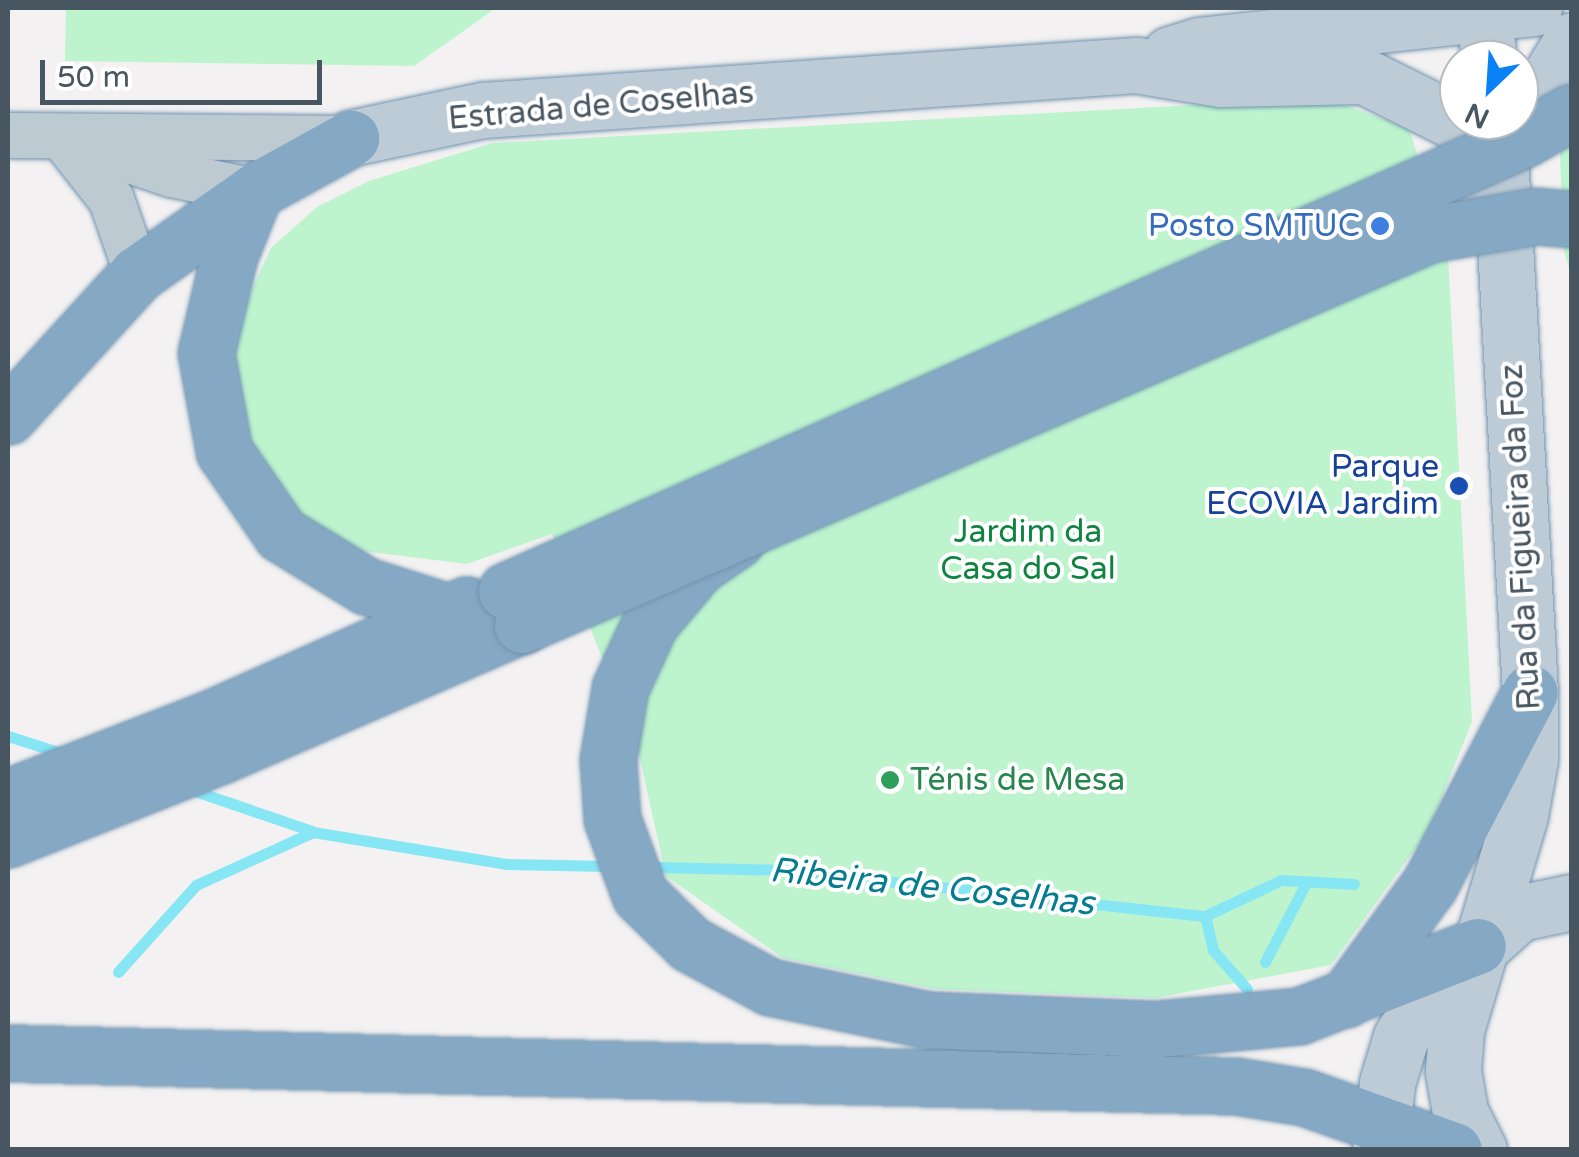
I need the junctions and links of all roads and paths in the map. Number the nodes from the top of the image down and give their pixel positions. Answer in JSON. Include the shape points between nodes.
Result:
{"nodes":[{"id":1,"x":1374,"y":16,"type":"edge"},
{"id":2,"x":1497,"y":22,"type":"edge"},
{"id":3,"x":1572,"y":40,"type":"edge"},
{"id":4,"x":1136,"y":66,"type":"junction"},
{"id":5,"x":1572,"y":112,"type":"edge"},
{"id":6,"x":8,"y":136,"type":"edge"},
{"id":7,"x":62,"y":137,"type":"junction"},
{"id":8,"x":351,"y":138,"type":"junction"},
{"id":9,"x":1499,"y":156,"type":"edge"},
{"id":10,"x":255,"y":191,"type":"junction"},
{"id":11,"x":1572,"y":219,"type":"edge"},
{"id":12,"x":137,"y":274,"type":"junction"},
{"id":13,"x":8,"y":416,"type":"edge"},
{"id":14,"x":768,"y":510,"type":"junction"},
{"id":15,"x":514,"y":608,"type":"junction"},
{"id":16,"x":448,"y":612,"type":"junction"},
{"id":17,"x":1530,"y":692,"type":"junction"},
{"id":18,"x":8,"y":797,"type":"edge"},
{"id":19,"x":8,"y":839,"type":"edge"},
{"id":20,"x":1572,"y":902,"type":"edge"},
{"id":21,"x":1478,"y":946,"type":"junction"},
{"id":22,"x":1345,"y":1001,"type":"junction"},
{"id":23,"x":8,"y":1053,"type":"edge"},
{"id":24,"x":1389,"y":1141,"type":"edge"},
{"id":25,"x":1454,"y":1150,"type":"edge"},
{"id":26,"x":1479,"y":1150,"type":"edge"}],
"edges":[{"from":1,"to":2,"type":"main road"},
{"from":1,"to":4,"type":"main road","via":[[1198,45]]},
{"from":3,"to":9,"type":"main road"},
{"from":4,"to":8,"type":"main road","name":"Estrada de Coselhas","via":[[483,110]]},
{"from":4,"to":9,"type":"main road","via":[[1221,79],[1364,76],[1452,120]]},
{"from":5,"to":15,"type":"highway","bridge":true},
{"from":6,"to":7,"type":"street","name":"Estrada de Coselhas"},
{"from":7,"to":8,"type":"street","name":"Estrada de Coselhas"},
{"from":7,"to":10,"type":"street","via":[[171,174]]},
{"from":7,"to":12,"type":"street","via":[[111,198]]},
{"from":8,"to":10,"type":"highway"},
{"from":9,"to":14,"type":"lane","via":[[1396,219],[1373,216],[1356,224],[1348,240]]},
{"from":9,"to":17,"type":"main road","name":"Rua da Figueira da Foz"},
{"from":10,"to":12,"type":"highway"},
{"from":10,"to":16,"type":"highway","via":[[229,256],[206,353],[224,451],[281,534],[366,586]]},
{"from":11,"to":14,"type":"highway","bridge":true,"via":[[1536,216],[1430,234]]},
{"from":12,"to":13,"type":"highway"},
{"from":14,"to":15,"type":"highway","bridge":true},
{"from":14,"to":22,"type":"highway","bridge":true,"via":[[697,567],[650,623],[620,688],[608,760],[612,819],[640,895],[690,944],[770,987],[930,1020],[1158,1029],[1298,1016]]},
{"from":15,"to":16,"type":"highway"},
{"from":15,"to":19,"type":"highway","via":[[221,755]]},
{"from":16,"to":18,"type":"highway","via":[[214,717]]},
{"from":17,"to":21,"type":"main road","name":"Rua da Figueira da Foz","via":[[1530,760],[1520,815]]},
{"from":17,"to":22,"type":"highway","via":[[1430,884]]},
{"from":20,"to":21,"type":"main road","via":[[1519,913]]},
{"from":21,"to":22,"type":"highway"},
{"from":21,"to":24,"type":"main road","via":[[1430,993],[1401,1036],[1388,1083]]},
{"from":21,"to":26,"type":"main road","name":"Rua da Figueira da Foz","via":[[1456,1030],[1453,1071],[1460,1112]]},
{"from":23,"to":24,"type":"highway","via":[[1236,1086],[1304,1098]]},
{"from":24,"to":25,"type":"highway"}]}
